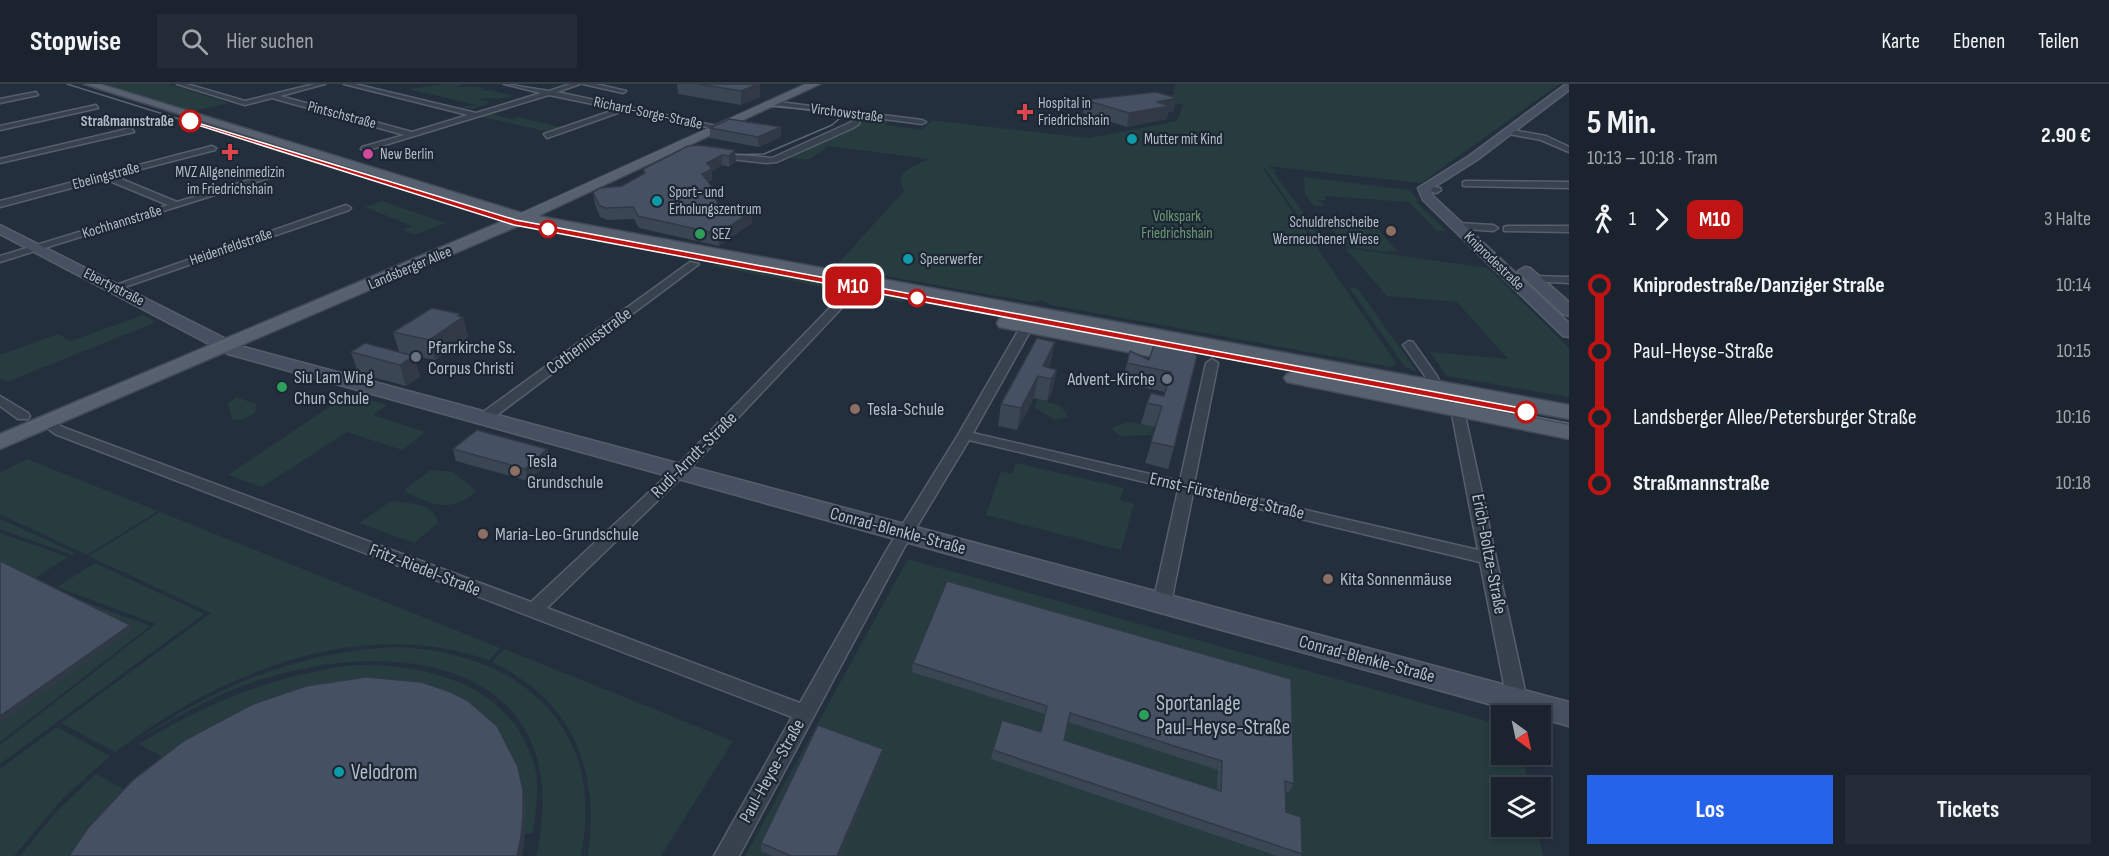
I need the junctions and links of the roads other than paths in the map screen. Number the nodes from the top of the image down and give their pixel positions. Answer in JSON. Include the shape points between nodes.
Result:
{"nodes":[{"id":1,"x":89,"y":84,"type":"edge"},
{"id":2,"x":180,"y":84,"type":"edge"},
{"id":3,"x":322,"y":84,"type":"edge"},
{"id":4,"x":347,"y":84,"type":"edge"},
{"id":5,"x":507,"y":84,"type":"edge"},
{"id":6,"x":577,"y":84,"type":"edge"},
{"id":7,"x":585,"y":84,"type":"edge"},
{"id":8,"x":799,"y":84,"type":"edge"},
{"id":9,"x":815,"y":84,"type":"edge"},
{"id":10,"x":1568,"y":86,"type":"edge"},
{"id":11,"x":623,"y":91,"type":"dead end"},
{"id":12,"x":550,"y":93,"type":"junction"},
{"id":13,"x":36,"y":94,"type":"dead end"},
{"id":14,"x":272,"y":96,"type":"junction"},
{"id":15,"x":0,"y":101,"type":"edge"},
{"id":16,"x":771,"y":103,"type":"junction"},
{"id":17,"x":96,"y":107,"type":"dead end"},
{"id":18,"x":626,"y":108,"type":"junction"},
{"id":19,"x":476,"y":115,"type":"junction"},
{"id":20,"x":858,"y":115,"type":"junction"},
{"id":21,"x":922,"y":122,"type":"dead end"},
{"id":22,"x":712,"y":126,"type":"junction"},
{"id":23,"x":0,"y":128,"type":"edge"},
{"id":24,"x":131,"y":130,"type":"dead end"},
{"id":25,"x":1506,"y":132,"type":"junction"},
{"id":26,"x":412,"y":135,"type":"junction"},
{"id":27,"x":547,"y":136,"type":"dead end"},
{"id":28,"x":1550,"y":141,"type":"junction"},
{"id":29,"x":1569,"y":141,"type":"edge"},
{"id":30,"x":212,"y":148,"type":"dead end"},
{"id":31,"x":674,"y":148,"type":"junction"},
{"id":32,"x":365,"y":149,"type":"dead end"},
{"id":33,"x":1569,"y":150,"type":"edge"},
{"id":34,"x":692,"y":151,"type":"edge"},
{"id":35,"x":710,"y":154,"type":"edge"},
{"id":36,"x":1473,"y":158,"type":"junction"},
{"id":37,"x":0,"y":161,"type":"edge"},
{"id":38,"x":1456,"y":173,"type":"junction"},
{"id":39,"x":278,"y":174,"type":"dead end"},
{"id":40,"x":106,"y":176,"type":"junction"},
{"id":41,"x":1466,"y":184,"type":"dead end"},
{"id":42,"x":1490,"y":184,"type":"junction"},
{"id":43,"x":1569,"y":185,"type":"edge"},
{"id":44,"x":1431,"y":189,"type":"junction"},
{"id":45,"x":0,"y":204,"type":"edge"},
{"id":46,"x":177,"y":205,"type":"junction"},
{"id":47,"x":346,"y":208,"type":"dead end"},
{"id":48,"x":524,"y":218,"type":"junction"},
{"id":49,"x":503,"y":220,"type":"junction"},
{"id":50,"x":1457,"y":226,"type":"junction"},
{"id":51,"x":1476,"y":227,"type":"junction"},
{"id":52,"x":1493,"y":228,"type":"dead end"},
{"id":53,"x":0,"y":229,"type":"edge"},
{"id":54,"x":1507,"y":229,"type":"dead end"},
{"id":55,"x":1569,"y":229,"type":"edge"},
{"id":56,"x":37,"y":248,"type":"junction"},
{"id":57,"x":0,"y":259,"type":"edge"},
{"id":58,"x":694,"y":264,"type":"junction"},
{"id":59,"x":1534,"y":279,"type":"junction"},
{"id":60,"x":1569,"y":280,"type":"edge"},
{"id":61,"x":116,"y":287,"type":"junction"},
{"id":62,"x":849,"y":294,"type":"junction"},
{"id":63,"x":1569,"y":311,"type":"edge"},
{"id":64,"x":1031,"y":320,"type":"junction"},
{"id":65,"x":1569,"y":332,"type":"edge"},
{"id":66,"x":219,"y":342,"type":"junction"},
{"id":67,"x":1408,"y":345,"type":"dead end"},
{"id":68,"x":1212,"y":363,"type":"junction"},
{"id":69,"x":1435,"y":387,"type":"junction"},
{"id":70,"x":0,"y":400,"type":"edge"},
{"id":71,"x":1458,"y":409,"type":"junction"},
{"id":72,"x":1569,"y":412,"type":"edge"},
{"id":73,"x":23,"y":416,"type":"junction"},
{"id":74,"x":484,"y":418,"type":"junction"},
{"id":75,"x":48,"y":423,"type":"junction"},
{"id":76,"x":0,"y":425,"type":"edge"},
{"id":77,"x":1569,"y":432,"type":"edge"},
{"id":78,"x":965,"y":435,"type":"junction"},
{"id":79,"x":0,"y":442,"type":"edge"},
{"id":80,"x":679,"y":472,"type":"junction"},
{"id":81,"x":1188,"y":487,"type":"junction"},
{"id":82,"x":905,"y":532,"type":"junction"},
{"id":83,"x":1489,"y":558,"type":"junction"},
{"id":84,"x":1162,"y":603,"type":"junction"},
{"id":85,"x":533,"y":610,"type":"junction"},
{"id":86,"x":1517,"y":700,"type":"junction"},
{"id":87,"x":804,"y":713,"type":"junction"},
{"id":88,"x":1569,"y":714,"type":"edge"},
{"id":89,"x":726,"y":856,"type":"edge"}],
"edges":[{"from":1,"to":49,"type":"main road"},
{"from":2,"to":14,"type":"street","via":[[245,103]]},
{"from":3,"to":14,"type":"street"},
{"from":4,"to":19,"type":"street"},
{"from":5,"to":12,"type":"street","name":"Richard-Sorge-Straße"},
{"from":6,"to":12,"type":"street"},
{"from":7,"to":11,"type":"street"},
{"from":8,"to":22,"type":"main road","name":"Landsberger Allee"},
{"from":9,"to":16,"type":"main road","name":"Landsberger Allee"},
{"from":10,"to":25,"type":"street"},
{"from":12,"to":18,"type":"street","name":"Richard-Sorge-Straße"},
{"from":12,"to":19,"type":"street"},
{"from":13,"to":15,"type":"street"},
{"from":14,"to":26,"type":"street","name":"Pintschstraße"},
{"from":16,"to":20,"type":"street","name":"Virchowstraße"},
{"from":16,"to":22,"type":"main road","name":"Landsberger Allee"},
{"from":17,"to":23,"type":"street"},
{"from":18,"to":22,"type":"street","name":"Richard-Sorge-Straße"},
{"from":18,"to":27,"type":"street"},
{"from":19,"to":26,"type":"street"},
{"from":20,"to":21,"type":"street","name":"Virchowstraße"},
{"from":20,"to":35,"type":"street","via":[[850,126],[766,161]]},
{"from":22,"to":31,"type":"main road","name":"Landsberger Allee"},
{"from":22,"to":49,"type":"main road","name":"Landsberger Allee"},
{"from":24,"to":37,"type":"street"},
{"from":25,"to":28,"type":"street"},
{"from":25,"to":36,"type":"street"},
{"from":26,"to":32,"type":"street"},
{"from":28,"to":29,"type":"street"},
{"from":28,"to":33,"type":"street"},
{"from":30,"to":40,"type":"street","name":"Ebelingstraße"},
{"from":31,"to":34,"type":"street"},
{"from":31,"to":48,"type":"main road","name":"Landsberger Allee"},
{"from":36,"to":38,"type":"street"},
{"from":36,"to":44,"type":"street"},
{"from":38,"to":42,"type":"street"},
{"from":38,"to":44,"type":"street"},
{"from":39,"to":46,"type":"street","name":"Kochhannstraße"},
{"from":40,"to":45,"type":"street","name":"Ebelingstraße"},
{"from":40,"to":46,"type":"street"},
{"from":41,"to":42,"type":"street"},
{"from":42,"to":43,"type":"street"},
{"from":44,"to":50,"type":"street","name":"Kniprodestraße","via":[[1427,197]]},
{"from":44,"to":51,"type":"street","name":"Kniprodestraße"},
{"from":46,"to":56,"type":"street","name":"Kochhannstraße"},
{"from":47,"to":61,"type":"street","name":"Heidenfeldstraße"},
{"from":48,"to":49,"type":"main road","name":"Landsberger Allee"},
{"from":48,"to":64,"type":"main road"},
{"from":49,"to":58,"type":"main road"},
{"from":49,"to":66,"type":"main road","name":"Landsberger Allee"},
{"from":49,"to":66,"type":"main road","name":"Landsberger Allee","via":[[482,223]]},
{"from":50,"to":51,"type":"street"},
{"from":50,"to":65,"type":"street","name":"Kniprodestraße"},
{"from":51,"to":52,"type":"street"},
{"from":51,"to":59,"type":"street","name":"Kniprodestraße"},
{"from":53,"to":56,"type":"street","name":"Ebertystraße"},
{"from":54,"to":55,"type":"street"},
{"from":56,"to":57,"type":"street","name":"Kochhannstraße"},
{"from":56,"to":61,"type":"street","name":"Ebertystraße"},
{"from":58,"to":62,"type":"main road"},
{"from":58,"to":74,"type":"street","name":"Cotheniusstraße"},
{"from":59,"to":60,"type":"street"},
{"from":59,"to":63,"type":"street","name":"Kniprodestraße"},
{"from":61,"to":66,"type":"street","name":"Ebertystraße"},
{"from":62,"to":64,"type":"main road"},
{"from":62,"to":80,"type":"street","name":"Rudi-Arndt-Straße"},
{"from":64,"to":68,"type":"main road"},
{"from":64,"to":69,"type":"main road"},
{"from":64,"to":78,"type":"street","name":"Paul-Heyse-Straße"},
{"from":66,"to":73,"type":"main road","name":"Landsberger Allee"},
{"from":66,"to":74,"type":"street","name":"Conrad-Blenkle-Straße"},
{"from":66,"to":75,"type":"main road","name":"Landsberger Allee"},
{"from":67,"to":69,"type":"street"},
{"from":68,"to":71,"type":"main road"},
{"from":68,"to":81,"type":"street"},
{"from":69,"to":72,"type":"main road"},
{"from":70,"to":73,"type":"street"},
{"from":71,"to":77,"type":"main road"},
{"from":71,"to":83,"type":"street","name":"Erich-Boltze-Straße"},
{"from":73,"to":76,"type":"main road","name":"Landsberger Allee"},
{"from":74,"to":80,"type":"street","name":"Conrad-Blenkle-Straße"},
{"from":75,"to":79,"type":"main road","name":"Landsberger Allee"},
{"from":75,"to":85,"type":"street","name":"Fritz-Riedel-Straße","via":[[60,431]]},
{"from":78,"to":81,"type":"street","name":"Ernst-Fürstenberg-Straße"},
{"from":78,"to":82,"type":"street","name":"Paul-Heyse-Straße"},
{"from":80,"to":82,"type":"street","name":"Conrad-Blenkle-Straße"},
{"from":80,"to":85,"type":"street","name":"Rudi-Arndt-Straße"},
{"from":81,"to":83,"type":"street","name":"Ernst-Fürstenberg-Straße"},
{"from":81,"to":84,"type":"street"},
{"from":82,"to":84,"type":"street","name":"Conrad-Blenkle-Straße"},
{"from":82,"to":87,"type":"street","name":"Paul-Heyse-Straße"},
{"from":83,"to":86,"type":"street","name":"Erich-Boltze-Straße"},
{"from":84,"to":86,"type":"street","name":"Conrad-Blenkle-Straße"},
{"from":85,"to":87,"type":"street","name":"Fritz-Riedel-Straße"},
{"from":86,"to":88,"type":"street","name":"Conrad-Blenkle-Straße"},
{"from":87,"to":89,"type":"street","name":"Paul-Heyse-Straße"}]}
